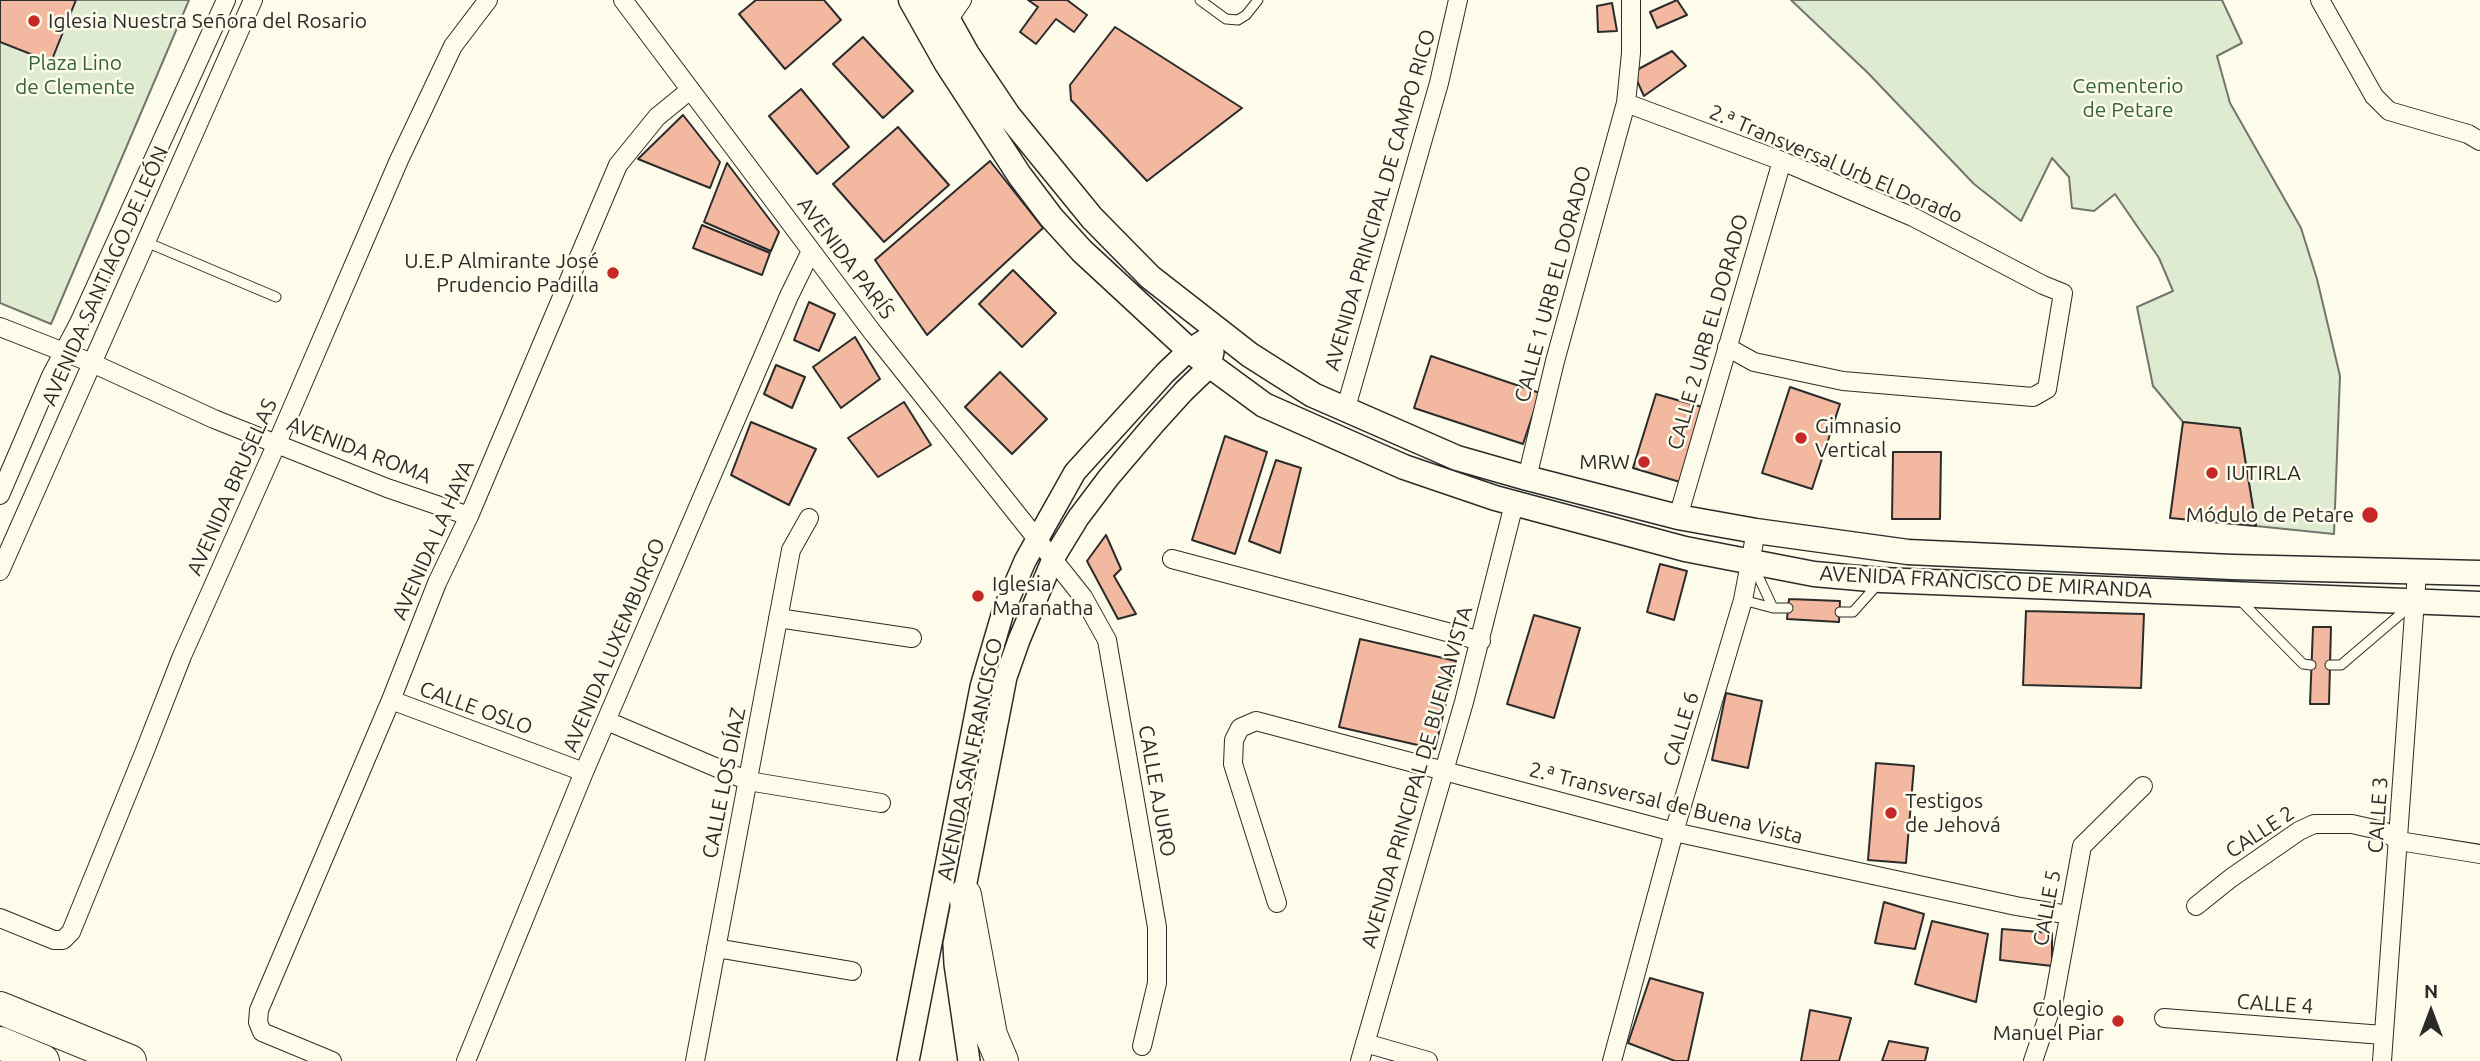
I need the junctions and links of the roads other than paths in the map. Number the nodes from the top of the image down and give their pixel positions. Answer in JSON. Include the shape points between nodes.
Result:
{"nodes":[{"id":1,"x":488,"y":0,"type":"edge"},
{"id":2,"x":623,"y":0,"type":"edge"},
{"id":3,"x":911,"y":0,"type":"edge"},
{"id":4,"x":1200,"y":0,"type":"edge"},
{"id":5,"x":1258,"y":0,"type":"edge"},
{"id":6,"x":1458,"y":0,"type":"edge"},
{"id":7,"x":1631,"y":0,"type":"edge"},
{"id":8,"x":2320,"y":0,"type":"edge"},
{"id":9,"x":219,"y":2,"type":"edge"},
{"id":10,"x":949,"y":6,"type":"edge"},
{"id":11,"x":249,"y":7,"type":"edge"},
{"id":12,"x":690,"y":90,"type":"junction"},
{"id":13,"x":1626,"y":103,"type":"junction"},
{"id":14,"x":2480,"y":141,"type":"edge"},
{"id":15,"x":1782,"y":161,"type":"junction"},
{"id":16,"x":146,"y":242,"type":"junction"},
{"id":17,"x":811,"y":251,"type":"junction"},
{"id":18,"x":276,"y":298,"type":"dead end"},
{"id":19,"x":0,"y":327,"type":"edge"},
{"id":20,"x":1220,"y":330,"type":"junction"},
{"id":21,"x":1727,"y":347,"type":"junction"},
{"id":22,"x":1189,"y":349,"type":"junction"},
{"id":23,"x":64,"y":352,"type":"junction"},
{"id":24,"x":92,"y":363,"type":"junction"},
{"id":25,"x":1210,"y":366,"type":"junction"},
{"id":26,"x":1345,"y":411,"type":"junction"},
{"id":27,"x":277,"y":443,"type":"junction"},
{"id":28,"x":1527,"y":478,"type":"junction"},
{"id":29,"x":0,"y":495,"type":"edge"},
{"id":30,"x":1514,"y":504,"type":"junction"},
{"id":31,"x":469,"y":516,"type":"junction"},
{"id":32,"x":1678,"y":517,"type":"junction"},
{"id":33,"x":809,"y":518,"type":"dead end"},
{"id":34,"x":1756,"y":531,"type":"junction"},
{"id":35,"x":1037,"y":540,"type":"junction"},
{"id":36,"x":1053,"y":559,"type":"junction"},
{"id":37,"x":1172,"y":559,"type":"dead end"},
{"id":38,"x":1751,"y":562,"type":"junction"},
{"id":39,"x":0,"y":571,"type":"edge"},
{"id":40,"x":2417,"y":572,"type":"junction"},
{"id":41,"x":2480,"y":573,"type":"edge"},
{"id":42,"x":1881,"y":580,"type":"junction"},
{"id":43,"x":2236,"y":595,"type":"junction"},
{"id":44,"x":1743,"y":600,"type":"junction"},
{"id":45,"x":2416,"y":602,"type":"junction"},
{"id":46,"x":2480,"y":604,"type":"edge"},
{"id":47,"x":1773,"y":607,"type":"junction"},
{"id":48,"x":1788,"y":608,"type":"dead end"},
{"id":49,"x":1840,"y":612,"type":"dead end"},
{"id":50,"x":778,"y":618,"type":"junction"},
{"id":51,"x":912,"y":638,"type":"dead end"},
{"id":52,"x":1481,"y":641,"type":"junction"},
{"id":53,"x":2311,"y":664,"type":"dead end"},
{"id":54,"x":2330,"y":664,"type":"dead end"},
{"id":55,"x":391,"y":700,"type":"junction"},
{"id":56,"x":607,"y":721,"type":"junction"},
{"id":57,"x":584,"y":772,"type":"junction"},
{"id":58,"x":1444,"y":772,"type":"junction"},
{"id":59,"x":748,"y":781,"type":"junction"},
{"id":60,"x":2143,"y":786,"type":"dead end"},
{"id":61,"x":881,"y":803,"type":"dead end"},
{"id":62,"x":1674,"y":832,"type":"junction"},
{"id":63,"x":2399,"y":841,"type":"junction"},
{"id":64,"x":2480,"y":854,"type":"edge"},
{"id":65,"x":965,"y":895,"type":"junction"},
{"id":66,"x":1277,"y":903,"type":"dead end"},
{"id":67,"x":2196,"y":906,"type":"dead end"},
{"id":68,"x":2068,"y":915,"type":"junction"},
{"id":69,"x":0,"y":918,"type":"edge"},
{"id":70,"x":716,"y":948,"type":"junction"},
{"id":71,"x":852,"y":971,"type":"dead end"},
{"id":72,"x":0,"y":1008,"type":"edge"},
{"id":73,"x":2164,"y":1018,"type":"dead end"},
{"id":74,"x":2383,"y":1035,"type":"junction"},
{"id":75,"x":0,"y":1043,"type":"edge"},
{"id":76,"x":1365,"y":1043,"type":"junction"},
{"id":77,"x":1142,"y":1046,"type":"dead end"},
{"id":78,"x":43,"y":1061,"type":"edge"},
{"id":79,"x":130,"y":1061,"type":"edge"},
{"id":80,"x":332,"y":1061,"type":"edge"},
{"id":81,"x":466,"y":1061,"type":"edge"},
{"id":82,"x":695,"y":1061,"type":"edge"},
{"id":83,"x":908,"y":1061,"type":"edge"},
{"id":84,"x":969,"y":1061,"type":"edge"},
{"id":85,"x":1002,"y":1061,"type":"edge"},
{"id":86,"x":1360,"y":1061,"type":"edge"},
{"id":87,"x":1428,"y":1061,"type":"edge"},
{"id":88,"x":1612,"y":1061,"type":"edge"},
{"id":89,"x":2033,"y":1061,"type":"edge"},
{"id":90,"x":2382,"y":1061,"type":"edge"}],
"edges":[{"from":1,"to":27,"type":"street","name":"AVENIDA BRUSELAS","via":[[453,46],[422,108]]},
{"from":2,"to":12,"type":"street","name":"AVENIDA PARÍS"},
{"from":3,"to":22,"type":"main road","name":"AVENIDA FRANCISCO DE MIRANDA","via":[[947,64],[1051,217]]},
{"from":4,"to":5,"type":"lane","via":[[1226,19],[1238,20]]},
{"from":6,"to":26,"type":"street","name":"AVENIDA PRINCIPAL DE CAMPO RICO","via":[[1439,83]]},
{"from":7,"to":13,"type":"street","name":"CALLE 1 URB EL DORADO"},
{"from":8,"to":14,"type":"street","via":[[2374,96],[2389,111]]},
{"from":9,"to":11,"type":"street"},
{"from":9,"to":23,"type":"street","name":"AVENIDA SANTIAGO DE LEÓN"},
{"from":10,"to":20,"type":"main road","name":"AVENIDA FRANCISCO DE MIRANDA","via":[[967,54],[1008,115],[1092,218],[1150,276]]},
{"from":11,"to":16,"type":"street","name":"AVENIDA SANTIAGO DE LEÓN"},
{"from":12,"to":17,"type":"street","name":"AVENIDA PARÍS"},
{"from":12,"to":31,"type":"street","name":"AVENIDA LA HAYA","via":[[657,117],[618,165]]},
{"from":13,"to":15,"type":"street","name":"2.ª Transversal Urb El Dorado"},
{"from":13,"to":28,"type":"street","name":"CALLE 1 URB EL DORADO"},
{"from":15,"to":21,"type":"street","name":"CALLE 2 URB EL DORADO"},
{"from":15,"to":21,"type":"street","name":"2.ª Transversal Urb El Dorado","via":[[1913,217],[2063,293],[2048,389],[2034,397],[1843,381],[1754,362]]},
{"from":16,"to":18,"type":"lane"},
{"from":16,"to":24,"type":"street","name":"AVENIDA SANTIAGO DE LEÓN"},
{"from":17,"to":35,"type":"street","name":"AVENIDA PARÍS"},
{"from":17,"to":56,"type":"street","name":"AVENIDA LUXEMBURGO"},
{"from":19,"to":23,"type":"street","name":"AVENIDA ROMA"},
{"from":20,"to":22,"type":"street","name":"AVENIDA SAN FRANCISCO"},
{"from":20,"to":25,"type":"street"},
{"from":20,"to":26,"type":"main road","name":"AVENIDA FRANCISCO DE MIRANDA","via":[[1313,396]]},
{"from":21,"to":32,"type":"street","name":"CALLE 2 URB EL DORADO"},
{"from":22,"to":25,"type":"main road","name":"AVENIDA FRANCISCO DE MIRANDA"},
{"from":22,"to":35,"type":"street","name":"AVENIDA SAN FRANCISCO","via":[[1075,472]]},
{"from":23,"to":24,"type":"street","name":"AVENIDA ROMA"},
{"from":23,"to":29,"type":"street","name":"AVENIDA SANTIAGO DE LEÓN"},
{"from":24,"to":27,"type":"street","name":"AVENIDA ROMA"},
{"from":24,"to":39,"type":"street","name":"AVENIDA SANTIAGO DE LEÓN"},
{"from":25,"to":30,"type":"main road","name":"AVENIDA FRANCISCO DE MIRANDA","via":[[1264,405],[1301,423],[1404,467]]},
{"from":25,"to":36,"type":"street","name":"AVENIDA SAN FRANCISCO","via":[[1109,477]]},
{"from":26,"to":28,"type":"main road","name":"AVENIDA FRANCISCO DE MIRANDA","via":[[1457,458]]},
{"from":27,"to":31,"type":"street","name":"AVENIDA ROMA"},
{"from":27,"to":69,"type":"street","name":"AVENIDA BRUSELAS","via":[[182,656],[71,932],[63,940],[54,940]]},
{"from":28,"to":32,"type":"main road","name":"AVENIDA FRANCISCO DE MIRANDA"},
{"from":30,"to":38,"type":"main road","name":"AVENIDA FRANCISCO DE MIRANDA"},
{"from":30,"to":52,"type":"street","name":"AVENIDA PRINCIPAL DE BUENA VISTA"},
{"from":31,"to":55,"type":"street","name":"AVENIDA LA HAYA"},
{"from":32,"to":34,"type":"main road","name":"AVENIDA FRANCISCO DE MIRANDA"},
{"from":33,"to":50,"type":"street","name":"CALLE LOS DÍAZ","via":[[791,550]]},
{"from":34,"to":38,"type":"street","name":"CALLE 6"},
{"from":34,"to":40,"type":"main road","name":"AVENIDA FRANCISCO DE MIRANDA","via":[[1908,552]]},
{"from":35,"to":36,"type":"street","name":"AVENIDA PARÍS"},
{"from":35,"to":83,"type":"street","name":"AVENIDA SAN FRANCISCO","via":[[1003,612],[981,687]]},
{"from":36,"to":65,"type":"street","name":"AVENIDA SAN FRANCISCO","via":[[1006,677]]},
{"from":36,"to":77,"type":"street","name":"CALLE AJURO","via":[[1083,597],[1107,640],[1157,927],[1157,983]]},
{"from":37,"to":52,"type":"street"},
{"from":38,"to":42,"type":"main road","name":"AVENIDA FRANCISCO DE MIRANDA"},
{"from":38,"to":44,"type":"street","name":"CALLE 6"},
{"from":38,"to":47,"type":"lane"},
{"from":40,"to":41,"type":"main road","name":"AVENIDA FRANCISCO DE MIRANDA"},
{"from":40,"to":45,"type":"street","name":"CALLE 3"},
{"from":42,"to":43,"type":"main road","name":"AVENIDA FRANCISCO DE MIRANDA"},
{"from":42,"to":49,"type":"lane","via":[[1853,611]]},
{"from":43,"to":45,"type":"main road","name":"AVENIDA FRANCISCO DE MIRANDA"},
{"from":43,"to":53,"type":"lane","via":[[2303,664]]},
{"from":44,"to":47,"type":"lane"},
{"from":44,"to":62,"type":"street","name":"CALLE 6"},
{"from":45,"to":46,"type":"main road","name":"AVENIDA FRANCISCO DE MIRANDA"},
{"from":45,"to":54,"type":"lane","via":[[2341,664]]},
{"from":45,"to":63,"type":"street","name":"CALLE 3"},
{"from":47,"to":48,"type":"lane"},
{"from":50,"to":51,"type":"street"},
{"from":50,"to":59,"type":"street","name":"CALLE LOS DÍAZ"},
{"from":52,"to":58,"type":"street","name":"AVENIDA PRINCIPAL DE BUENA VISTA"},
{"from":55,"to":57,"type":"street","name":"CALLE OSLO"},
{"from":55,"to":80,"type":"street","name":"AVENIDA LA HAYA","via":[[259,1010],[262,1032]]},
{"from":56,"to":57,"type":"street","name":"AVENIDA LUXEMBURGO"},
{"from":56,"to":59,"type":"street"},
{"from":57,"to":81,"type":"street","name":"AVENIDA LUXEMBURGO"},
{"from":58,"to":62,"type":"street","name":"2.ª Transversal de Buena Vista"},
{"from":58,"to":66,"type":"street","name":"2.ª Transversal de Buena Vista","via":[[1256,721],[1240,728],[1234,740],[1233,764]]},
{"from":58,"to":76,"type":"street","name":"AVENIDA PRINCIPAL DE BUENA VISTA"},
{"from":59,"to":61,"type":"street"},
{"from":59,"to":70,"type":"street","name":"CALLE LOS DÍAZ"},
{"from":60,"to":68,"type":"street","name":"CALLE 5","via":[[2082,846]]},
{"from":62,"to":68,"type":"street","name":"2.ª Transversal de Buena Vista"},
{"from":62,"to":88,"type":"street","name":"CALLE 6"},
{"from":63,"to":64,"type":"street","name":"CALLE 2"},
{"from":63,"to":67,"type":"street","name":"CALLE 2","via":[[2369,827],[2314,824]]},
{"from":63,"to":74,"type":"street","name":"CALLE 3"},
{"from":65,"to":84,"type":"street","name":"AVENIDA SAN FRANCISCO","via":[[954,944]]},
{"from":65,"to":85,"type":"highway","via":[[991,1035]]},
{"from":68,"to":89,"type":"street","name":"CALLE 5","via":[[2054,999]]},
{"from":70,"to":71,"type":"street"},
{"from":70,"to":82,"type":"street","name":"CALLE LOS DÍAZ"},
{"from":72,"to":79,"type":"highway"},
{"from":73,"to":74,"type":"street","name":"CALLE 4"},
{"from":74,"to":90,"type":"street","name":"CALLE 3"},
{"from":75,"to":78,"type":"highway"},
{"from":76,"to":86,"type":"street","name":"AVENIDA PRINCIPAL DE BUENA VISTA"},
{"from":76,"to":87,"type":"street"}]}
